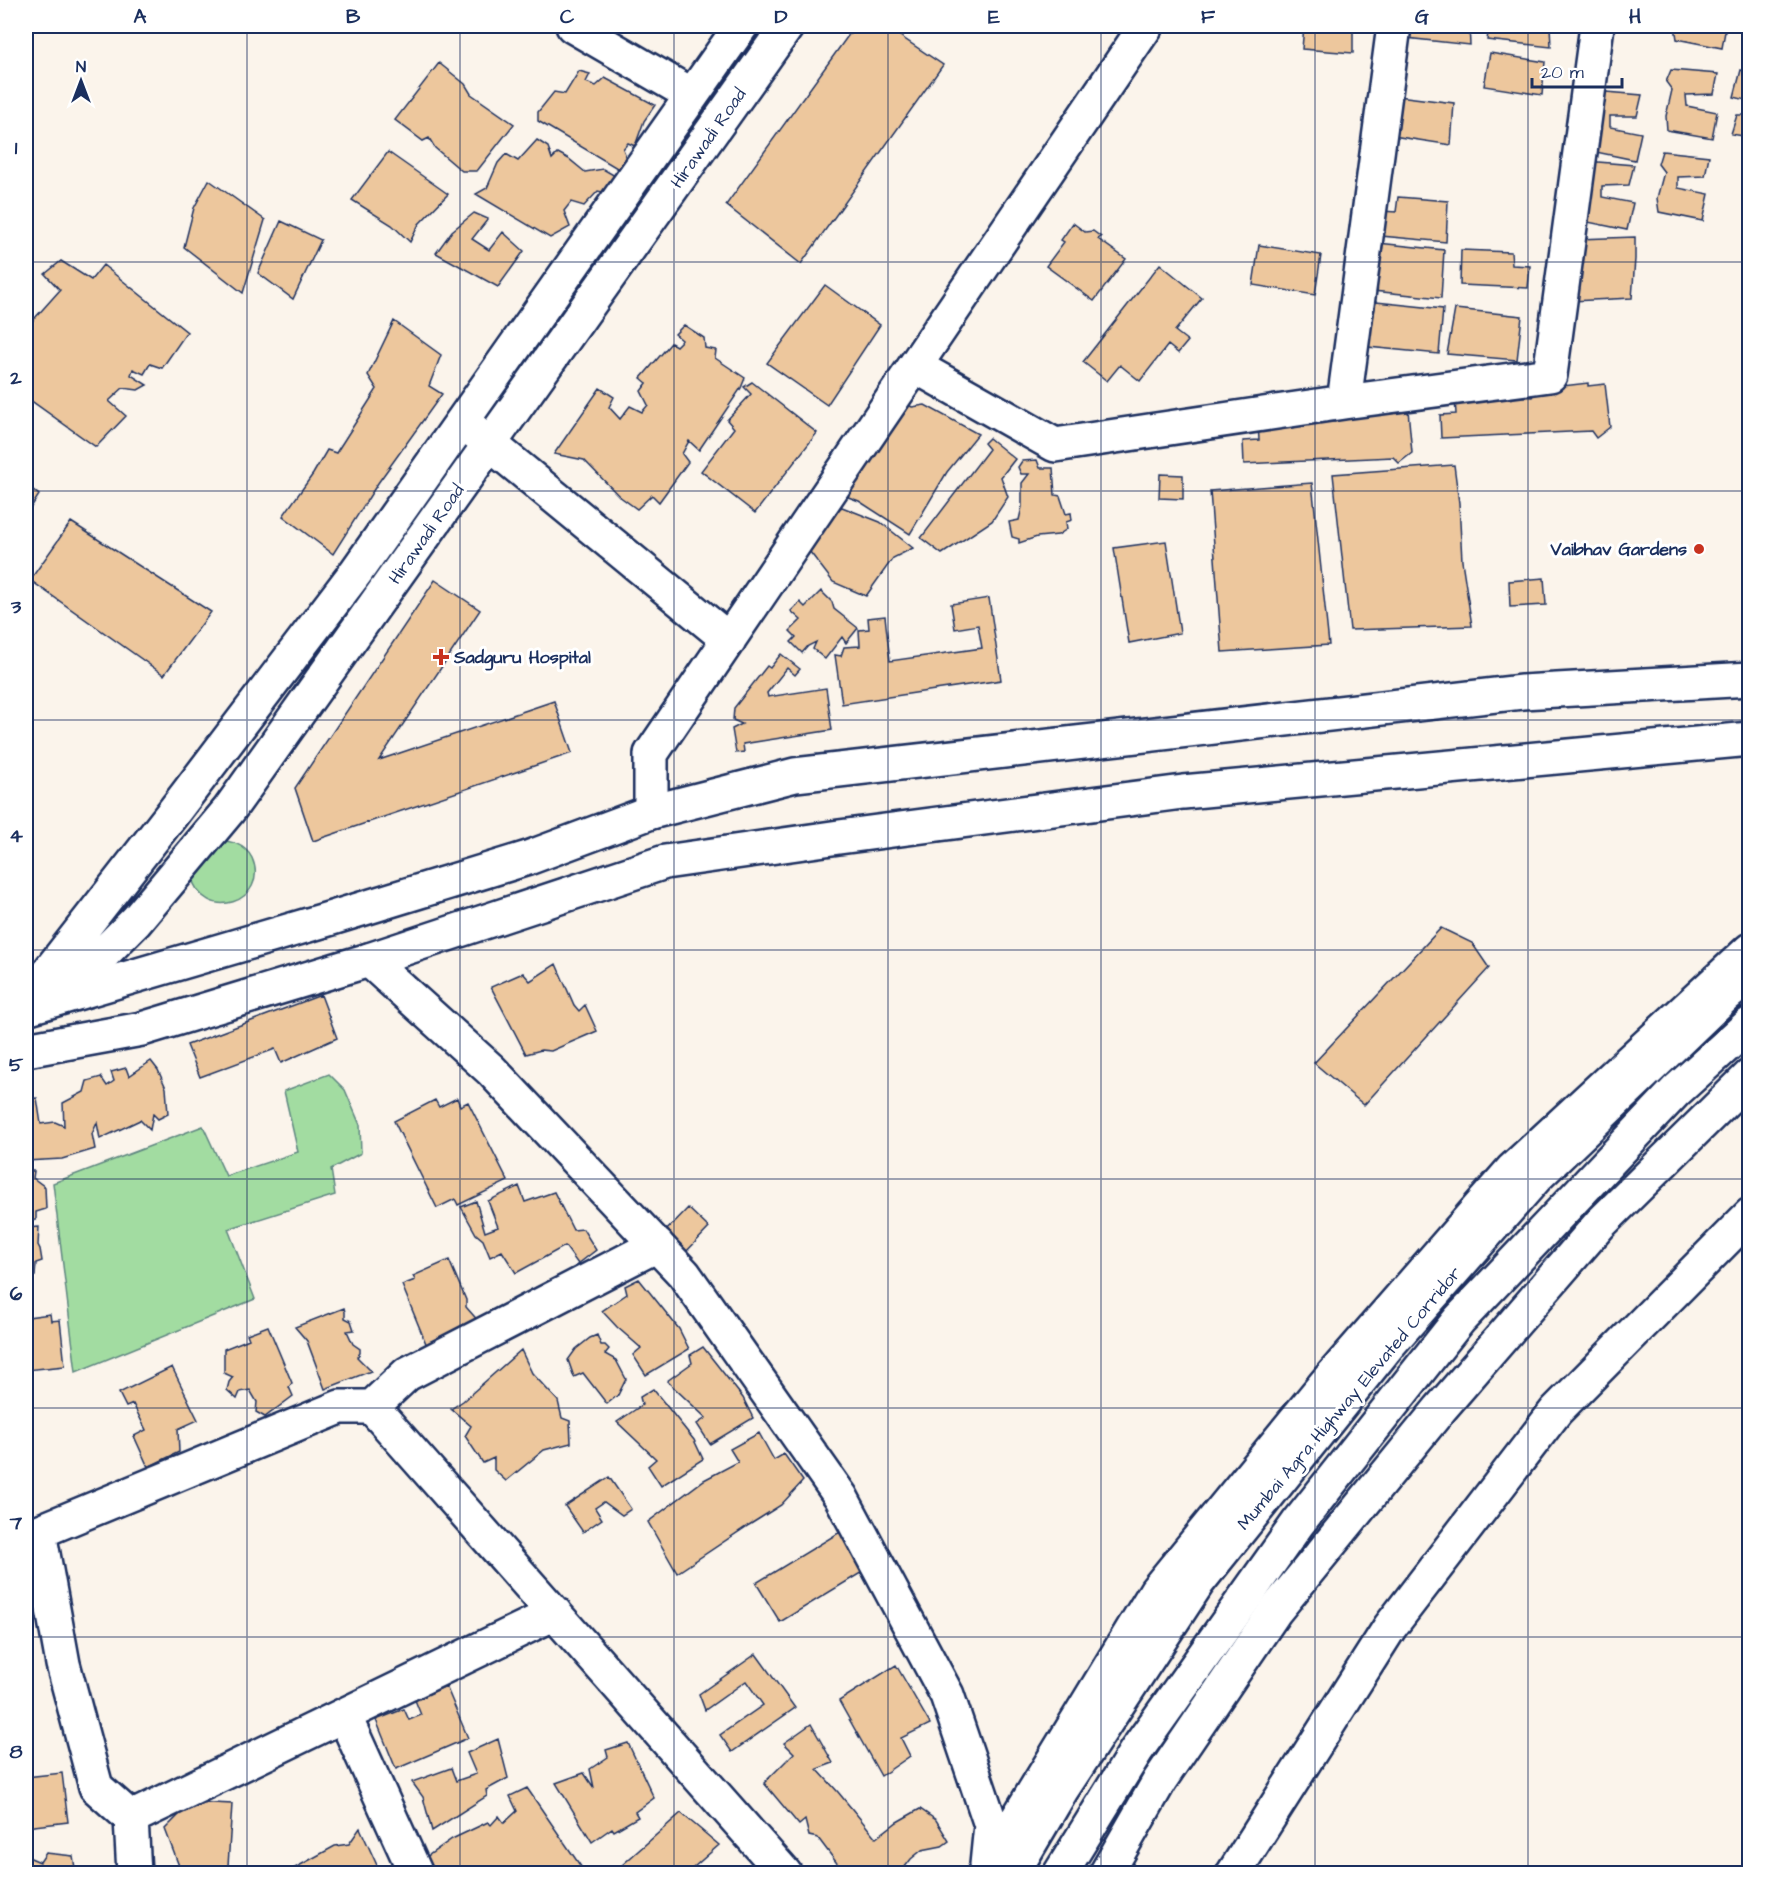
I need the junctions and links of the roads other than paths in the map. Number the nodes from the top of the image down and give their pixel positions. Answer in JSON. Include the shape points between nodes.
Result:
{"nodes":[{"id":1,"x":573,"y":26,"type":"edge"},
{"id":2,"x":741,"y":26,"type":"edge"},
{"id":3,"x":788,"y":26,"type":"edge"},
{"id":4,"x":1146,"y":26,"type":"edge"},
{"id":5,"x":1394,"y":26,"type":"edge"},
{"id":6,"x":1597,"y":26,"type":"edge"},
{"id":7,"x":692,"y":95,"type":"junction"},
{"id":8,"x":915,"y":366,"type":"junction"},
{"id":9,"x":1344,"y":402,"type":"junction"},
{"id":10,"x":462,"y":422,"type":"junction"},
{"id":11,"x":491,"y":443,"type":"junction"},
{"id":12,"x":729,"y":640,"type":"junction"},
{"id":13,"x":1749,"y":679,"type":"edge"},
{"id":14,"x":1749,"y":740,"type":"edge"},
{"id":15,"x":651,"y":812,"type":"junction"},
{"id":16,"x":1749,"y":950,"type":"edge"},
{"id":17,"x":369,"y":960,"type":"junction"},
{"id":18,"x":1749,"y":975,"type":"edge"},
{"id":19,"x":26,"y":1005,"type":"edge"},
{"id":20,"x":1749,"y":1024,"type":"edge"},
{"id":21,"x":26,"y":1050,"type":"edge"},
{"id":22,"x":1749,"y":1076,"type":"edge"},
{"id":23,"x":1749,"y":1215,"type":"edge"},
{"id":24,"x":657,"y":1245,"type":"junction"},
{"id":25,"x":372,"y":1407,"type":"junction"},
{"id":26,"x":32,"y":1534,"type":"edge"},
{"id":27,"x":555,"y":1613,"type":"junction"},
{"id":28,"x":344,"y":1715,"type":"junction"},
{"id":29,"x":131,"y":1818,"type":"junction"},
{"id":30,"x":994,"y":1872,"type":"edge"},
{"id":31,"x":134,"y":1874,"type":"edge"},
{"id":32,"x":416,"y":1874,"type":"edge"},
{"id":33,"x":785,"y":1874,"type":"edge"},
{"id":34,"x":1060,"y":1874,"type":"edge"},
{"id":35,"x":1106,"y":1874,"type":"edge"},
{"id":36,"x":1233,"y":1874,"type":"edge"}],
"edges":[{"from":1,"to":7,"type":"main road"},
{"from":2,"to":7,"type":"main road"},
{"from":3,"to":11,"type":"main road","name":"Hirawadi Road"},
{"from":4,"to":8,"type":"main road"},
{"from":5,"to":9,"type":"main road"},
{"from":6,"to":9,"type":"main road","via":[[1550,375]]},
{"from":7,"to":10,"type":"main road"},
{"from":8,"to":9,"type":"main road","via":[[1055,445]]},
{"from":8,"to":12,"type":"main road"},
{"from":10,"to":11,"type":"main road"},
{"from":10,"to":19,"type":"main road","via":[[356,572],[61,954]]},
{"from":11,"to":12,"type":"main road"},
{"from":11,"to":19,"type":"main road","name":"Hirawadi Road","via":[[229,810],[136,921],[90,967]]},
{"from":12,"to":15,"type":"main road","via":[[651,754]]},
{"from":13,"to":15,"type":"main road","via":[[1521,692],[795,774]]},
{"from":14,"to":17,"type":"main road","via":[[1184,792],[665,862]]},
{"from":15,"to":19,"type":"main road","via":[[528,858]]},
{"from":16,"to":30,"type":"main road","via":[[1512,1170],[1326,1383],[1156,1591]]},
{"from":17,"to":21,"type":"main road","via":[[142,1029]]},
{"from":17,"to":24,"type":"main road","via":[[491,1070]]},
{"from":18,"to":30,"type":"main road","name":"Mumbai Agra Highway Elevated Corridor","via":[[1537,1176],[1390,1343],[1198,1582],[1062,1789]]},
{"from":20,"to":34,"type":"main road","name":"Mumbai Agra Highway Elevated Corridor","via":[[1676,1091],[1459,1320],[1298,1523],[1136,1751]]},
{"from":22,"to":35,"type":"main road","via":[[1600,1224],[1440,1408],[1282,1602],[1160,1780]]},
{"from":23,"to":36,"type":"main road","via":[[1556,1411],[1390,1627]]},
{"from":24,"to":25,"type":"main road","via":[[407,1374]]},
{"from":24,"to":30,"type":"main road","via":[[684,1274],[841,1497],[947,1695],[991,1826]]},
{"from":25,"to":26,"type":"main road","via":[[340,1407]]},
{"from":25,"to":27,"type":"main road"},
{"from":26,"to":29,"type":"main road","via":[[96,1787]]},
{"from":27,"to":28,"type":"main road"},
{"from":27,"to":33,"type":"main road"},
{"from":28,"to":29,"type":"main road"},
{"from":28,"to":32,"type":"main road"},
{"from":29,"to":31,"type":"main road"}]}
